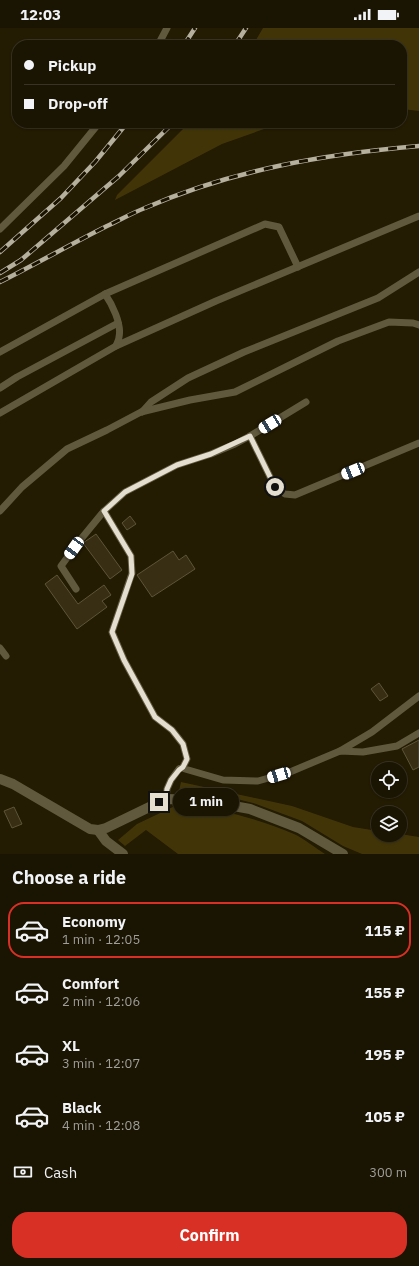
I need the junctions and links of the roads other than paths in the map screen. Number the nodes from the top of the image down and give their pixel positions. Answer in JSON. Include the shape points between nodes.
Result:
{"nodes":[{"id":1,"x":167,"y":28,"type":"edge"},
{"id":2,"x":161,"y":40,"type":"edge"},
{"id":3,"x":95,"y":128,"type":"edge"},
{"id":4,"x":419,"y":216,"type":"edge"},
{"id":5,"x":0,"y":229,"type":"edge"},
{"id":6,"x":298,"y":266,"type":"junction"},
{"id":7,"x":419,"y":272,"type":"edge"},
{"id":8,"x":105,"y":294,"type":"junction"},
{"id":9,"x":118,"y":323,"type":"junction"},
{"id":10,"x":419,"y":325,"type":"edge"},
{"id":11,"x":116,"y":346,"type":"junction"},
{"id":12,"x":0,"y":352,"type":"edge"},
{"id":13,"x":0,"y":388,"type":"edge"},
{"id":14,"x":306,"y":402,"type":"dead end"},
{"id":15,"x":141,"y":412,"type":"junction"},
{"id":16,"x":0,"y":413,"type":"edge"},
{"id":17,"x":250,"y":436,"type":"junction"},
{"id":18,"x":419,"y":443,"type":"edge"},
{"id":19,"x":0,"y":511,"type":"edge"},
{"id":20,"x":104,"y":511,"type":"junction"},
{"id":21,"x":76,"y":589,"type":"dead end"},
{"id":22,"x":0,"y":648,"type":"edge"},
{"id":23,"x":6,"y":656,"type":"dead end"},
{"id":24,"x":419,"y":696,"type":"edge"},
{"id":25,"x":419,"y":733,"type":"edge"},
{"id":26,"x":340,"y":751,"type":"junction"},
{"id":27,"x":183,"y":767,"type":"junction"},
{"id":28,"x":0,"y":779,"type":"edge"},
{"id":29,"x":166,"y":798,"type":"junction"},
{"id":30,"x":98,"y":830,"type":"junction"},
{"id":31,"x":123,"y":854,"type":"edge"},
{"id":32,"x":343,"y":854,"type":"edge"}],
"edges":[{"from":1,"to":2,"type":"lane"},
{"from":3,"to":5,"type":"lane","via":[[64,166]]},
{"from":4,"to":6,"type":"lane"},
{"from":6,"to":8,"type":"lane","via":[[279,227],[265,224]]},
{"from":6,"to":11,"type":"lane"},
{"from":7,"to":15,"type":"lane","via":[[378,298],[244,352],[188,378],[151,402]]},
{"from":8,"to":9,"type":"lane"},
{"from":8,"to":12,"type":"lane"},
{"from":9,"to":11,"type":"lane","via":[[120,335]]},
{"from":9,"to":13,"type":"lane"},
{"from":10,"to":15,"type":"lane","via":[[389,322],[338,341],[235,392]]},
{"from":11,"to":16,"type":"lane"},
{"from":14,"to":17,"type":"lane"},
{"from":15,"to":19,"type":"lane","via":[[67,449],[22,487]]},
{"from":17,"to":18,"type":"lane","via":[[275,487],[285,494],[295,495]]},
{"from":17,"to":20,"type":"lane","via":[[211,454],[177,465],[125,492]]},
{"from":20,"to":21,"type":"lane","via":[[61,566]]},
{"from":20,"to":27,"type":"lane","via":[[131,556],[132,574],[112,632],[155,717],[172,730],[183,744],[187,759]]},
{"from":22,"to":23,"type":"lane"},
{"from":24,"to":26,"type":"lane","via":[[372,732]]},
{"from":25,"to":26,"type":"lane","via":[[397,746],[363,752]]},
{"from":26,"to":27,"type":"lane","via":[[290,772],[258,781],[223,780]]},
{"from":27,"to":29,"type":"lane","via":[[171,780]]},
{"from":28,"to":30,"type":"street","via":[[90,829]]},
{"from":29,"to":30,"type":"street"},
{"from":29,"to":32,"type":"street","via":[[200,800],[250,809],[299,828]]},
{"from":30,"to":31,"type":"street","via":[[106,841]]}]}
